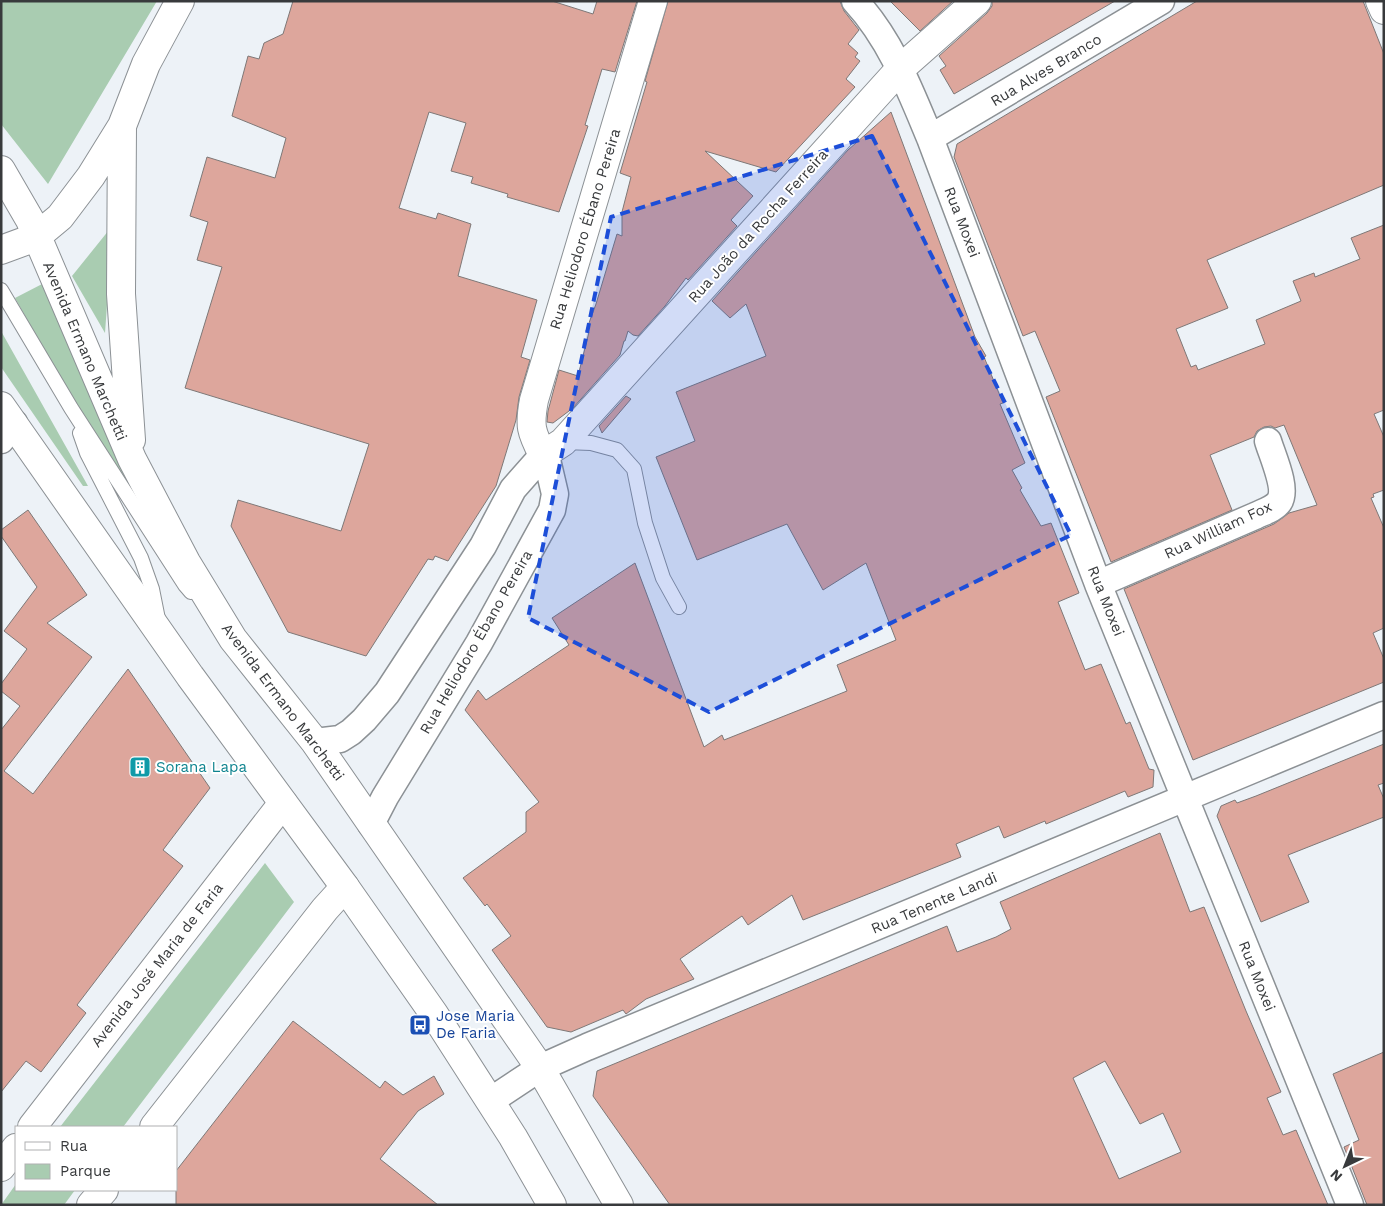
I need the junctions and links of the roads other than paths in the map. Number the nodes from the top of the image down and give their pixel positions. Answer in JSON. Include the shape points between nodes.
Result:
{"nodes":[{"id":1,"x":180,"y":1,"type":"edge"},
{"id":2,"x":653,"y":1,"type":"edge"},
{"id":3,"x":855,"y":1,"type":"edge"},
{"id":4,"x":977,"y":1,"type":"edge"},
{"id":5,"x":1161,"y":1,"type":"edge"},
{"id":6,"x":1380,"y":1,"type":"edge"},
{"id":7,"x":1384,"y":10,"type":"edge"},
{"id":8,"x":900,"y":69,"type":"junction"},
{"id":9,"x":122,"y":126,"type":"junction"},
{"id":10,"x":930,"y":138,"type":"junction"},
{"id":11,"x":1,"y":170,"type":"edge"},
{"id":12,"x":36,"y":237,"type":"junction"},
{"id":13,"x":1,"y":250,"type":"edge"},
{"id":14,"x":1,"y":290,"type":"edge"},
{"id":15,"x":71,"y":408,"type":"junction"},
{"id":16,"x":5,"y":423,"type":"edge"},
{"id":17,"x":1268,"y":441,"type":"dead end"},
{"id":18,"x":553,"y":449,"type":"junction"},
{"id":19,"x":132,"y":458,"type":"junction"},
{"id":20,"x":1098,"y":584,"type":"junction"},
{"id":21,"x":679,"y":606,"type":"dead end"},
{"id":22,"x":160,"y":632,"type":"junction"},
{"id":23,"x":233,"y":639,"type":"junction"},
{"id":24,"x":1384,"y":715,"type":"edge"},
{"id":25,"x":315,"y":742,"type":"junction"},
{"id":26,"x":1185,"y":799,"type":"junction"},
{"id":27,"x":283,"y":803,"type":"junction"},
{"id":28,"x":371,"y":824,"type":"junction"},
{"id":29,"x":345,"y":887,"type":"junction"},
{"id":30,"x":540,"y":1068,"type":"junction"},
{"id":31,"x":490,"y":1101,"type":"junction"},
{"id":32,"x":33,"y":1126,"type":"edge"},
{"id":33,"x":155,"y":1126,"type":"edge"},
{"id":34,"x":15,"y":1149,"type":"edge"},
{"id":35,"x":1,"y":1168,"type":"edge"},
{"id":36,"x":606,"y":1180,"type":"junction"},
{"id":37,"x":103,"y":1191,"type":"edge"},
{"id":38,"x":92,"y":1205,"type":"edge"},
{"id":39,"x":552,"y":1205,"type":"edge"},
{"id":40,"x":619,"y":1205,"type":"edge"},
{"id":41,"x":628,"y":1205,"type":"edge"},
{"id":42,"x":1350,"y":1205,"type":"edge"}],
"edges":[{"from":1,"to":9,"type":"main road","via":[[146,64]]},
{"from":2,"to":18,"type":"main road","name":"Rua Heliodoro Ébano Pereira","via":[[534,400],[530,422],[534,438]]},
{"from":3,"to":8,"type":"street","name":"Rua Moxei","via":[[873,20]]},
{"from":4,"to":8,"type":"main road","name":"Rua João da Rocha Ferreira"},
{"from":5,"to":10,"type":"street","name":"Rua Alves Branco"},
{"from":6,"to":7,"type":"main road"},
{"from":8,"to":10,"type":"street","name":"Rua Moxei"},
{"from":8,"to":18,"type":"main road","name":"Rua João da Rocha Ferreira"},
{"from":9,"to":12,"type":"main road","via":[[91,176],[60,217]]},
{"from":9,"to":19,"type":"main road","via":[[121,294]]},
{"from":10,"to":20,"type":"street","name":"Rua Moxei"},
{"from":11,"to":12,"type":"main road","name":"Avenida Ermano Marchetti","via":[[30,220]]},
{"from":12,"to":13,"type":"main road"},
{"from":12,"to":19,"type":"main road","name":"Avenida Ermano Marchetti"},
{"from":14,"to":15,"type":"lane"},
{"from":15,"to":22,"type":"lane","via":[[87,453],[141,558],[152,589]]},
{"from":15,"to":23,"type":"lane","via":[[184,586]]},
{"from":16,"to":22,"type":"main road"},
{"from":17,"to":20,"type":"street","name":"Rua William Fox","via":[[1281,485],[1282,496],[1274,506]]},
{"from":18,"to":21,"type":"lane","via":[[591,443],[617,450],[634,468],[645,523],[663,578]]},
{"from":18,"to":25,"type":"street","via":[[513,489],[483,546],[387,694],[351,732],[340,739]]},
{"from":18,"to":28,"type":"street","name":"Rua Heliodoro Ébano Pereira","via":[[548,464],[555,494],[552,510]]},
{"from":19,"to":23,"type":"main road","name":"Avenida Ermano Marchetti","via":[[186,562]]},
{"from":20,"to":26,"type":"street","name":"Rua Moxei"},
{"from":22,"to":27,"type":"main road"},
{"from":23,"to":25,"type":"main road","name":"Avenida Ermano Marchetti"},
{"from":24,"to":26,"type":"street","name":"Rua Tenente Landi"},
{"from":25,"to":28,"type":"main road","name":"Avenida Ermano Marchetti"},
{"from":26,"to":30,"type":"street","name":"Rua Tenente Landi"},
{"from":26,"to":42,"type":"street","name":"Rua Moxei"},
{"from":27,"to":29,"type":"main road"},
{"from":27,"to":32,"type":"main road","name":"Avenida José Maria de Faria"},
{"from":28,"to":30,"type":"main road","name":"Avenida Ermano Marchetti"},
{"from":29,"to":31,"type":"main road"},
{"from":29,"to":33,"type":"main road"},
{"from":30,"to":31,"type":"street","name":"Rua Tenente Landi"},
{"from":30,"to":36,"type":"main road","name":"Avenida Ermano Marchetti"},
{"from":31,"to":39,"type":"main road"},
{"from":34,"to":35,"type":"main road"},
{"from":36,"to":40,"type":"main road","name":"Avenida Ermano Marchetti"},
{"from":36,"to":41,"type":"street"},
{"from":37,"to":38,"type":"main road"}]}
